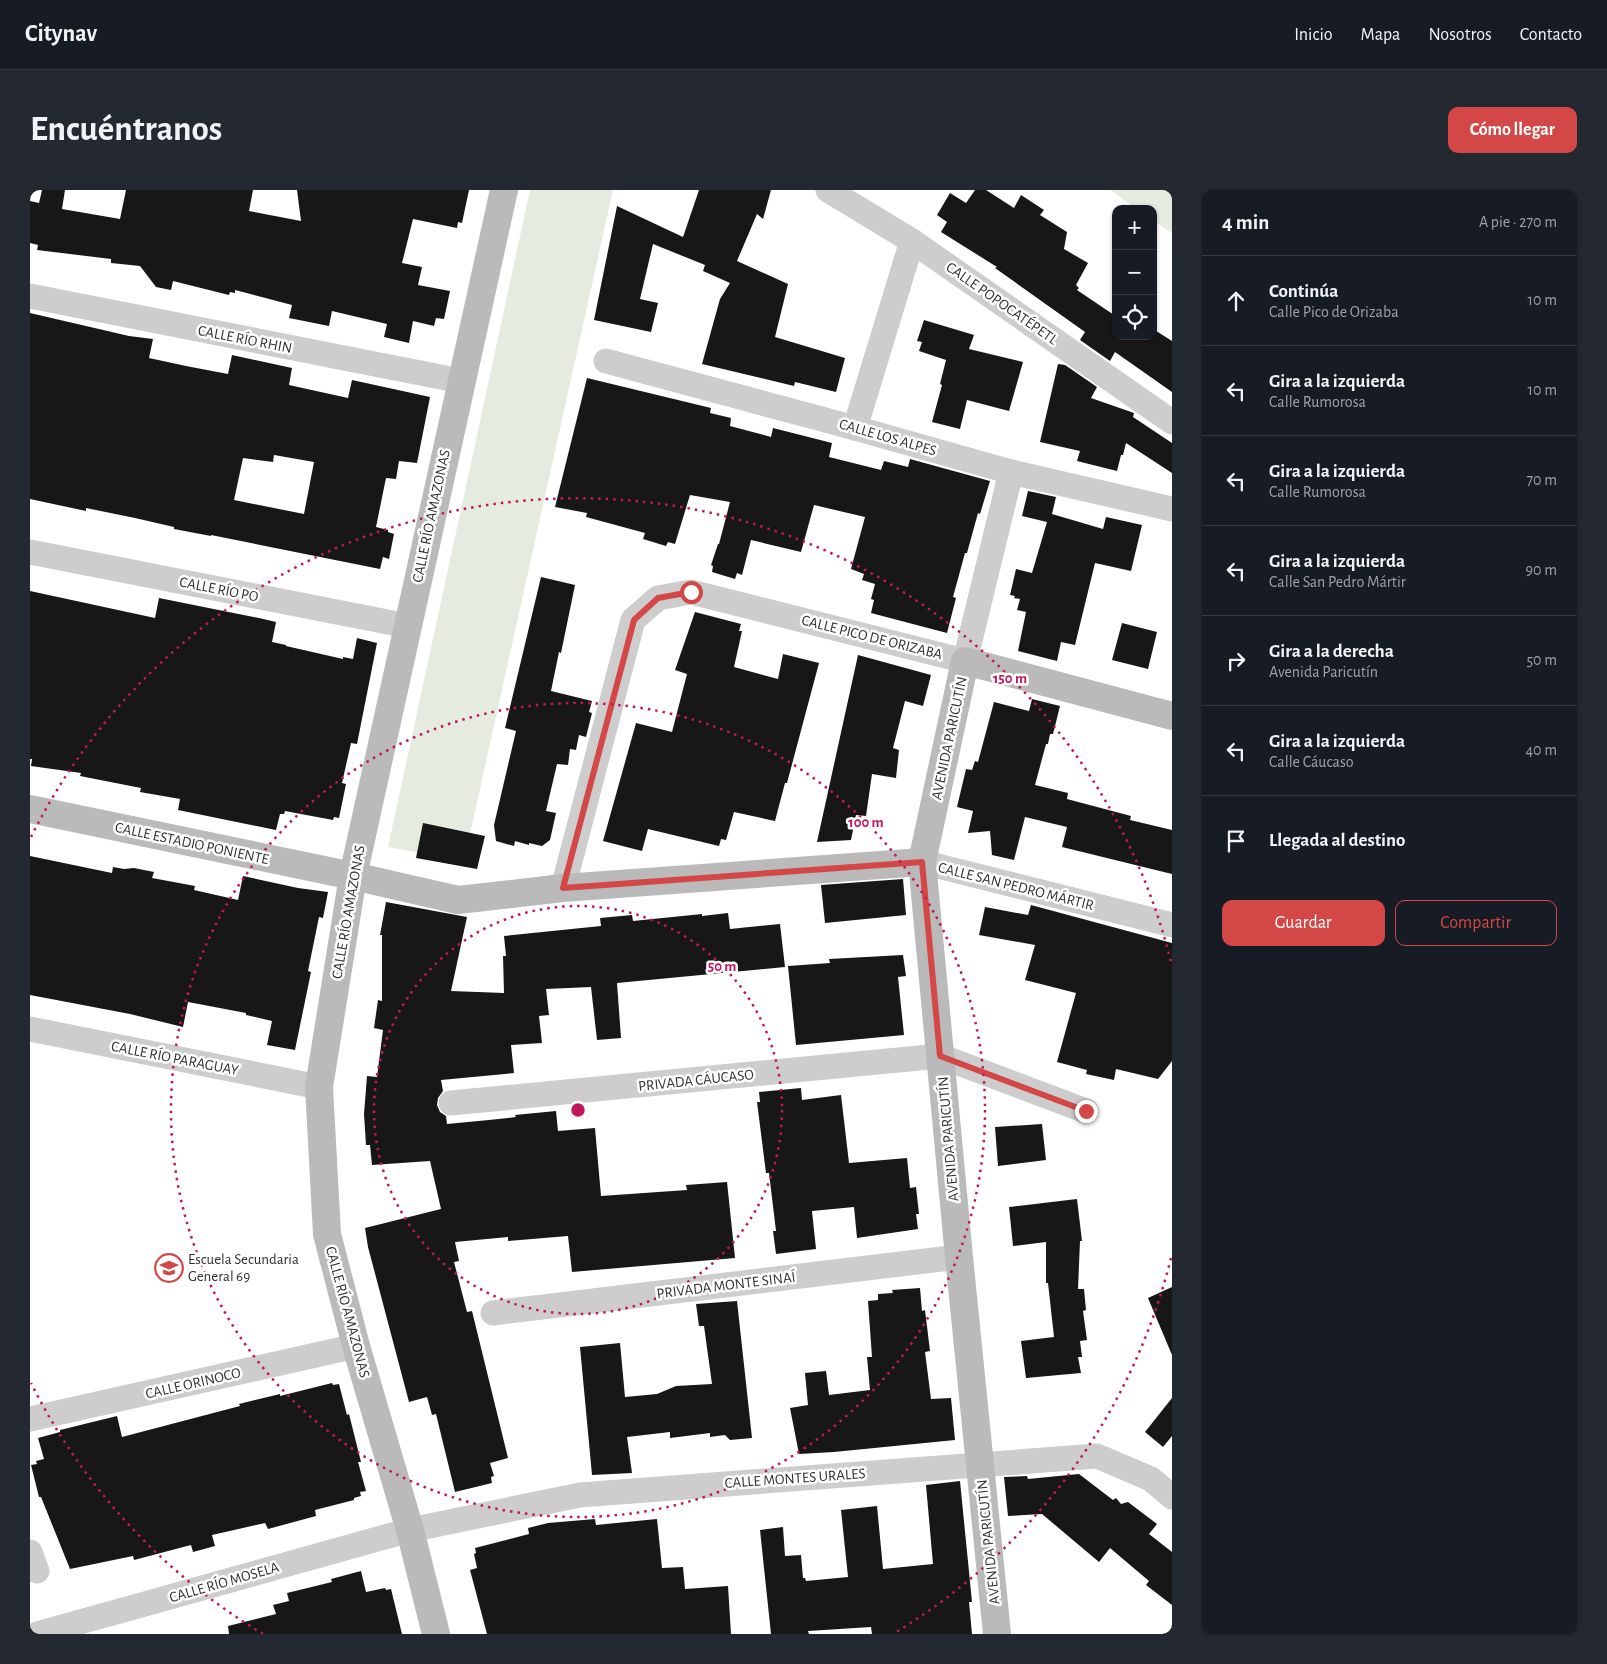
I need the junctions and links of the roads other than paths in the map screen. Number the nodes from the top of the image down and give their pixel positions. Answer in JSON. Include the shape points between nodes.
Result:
{"nodes":[{"id":1,"x":504,"y":190,"type":"edge"},
{"id":2,"x":828,"y":190,"type":"edge"},
{"id":3,"x":912,"y":241,"type":"junction"},
{"id":4,"x":30,"y":296,"type":"edge"},
{"id":5,"x":606,"y":361,"type":"dead end"},
{"id":6,"x":461,"y":381,"type":"junction"},
{"id":7,"x":1172,"y":422,"type":"edge"},
{"id":8,"x":855,"y":428,"type":"junction"},
{"id":9,"x":1011,"y":472,"type":"junction"},
{"id":10,"x":1172,"y":508,"type":"edge"},
{"id":11,"x":30,"y":552,"type":"edge"},
{"id":12,"x":408,"y":626,"type":"junction"},
{"id":13,"x":965,"y":660,"type":"junction"},
{"id":14,"x":1172,"y":716,"type":"edge"},
{"id":15,"x":30,"y":809,"type":"edge"},
{"id":16,"x":922,"y":862,"type":"junction"},
{"id":17,"x":353,"y":876,"type":"junction"},
{"id":18,"x":563,"y":888,"type":"junction"},
{"id":19,"x":1172,"y":925,"type":"edge"},
{"id":20,"x":30,"y":1029,"type":"edge"},
{"id":21,"x":940,"y":1056,"type":"junction"},
{"id":22,"x":320,"y":1087,"type":"junction"},
{"id":23,"x":451,"y":1103,"type":"dead end"},
{"id":24,"x":1086,"y":1111,"type":"dead end"},
{"id":25,"x":959,"y":1257,"type":"junction"},
{"id":26,"x":493,"y":1313,"type":"dead end"},
{"id":27,"x":356,"y":1346,"type":"junction"},
{"id":28,"x":30,"y":1419,"type":"edge"},
{"id":29,"x":981,"y":1464,"type":"junction"},
{"id":30,"x":1172,"y":1497,"type":"edge"},
{"id":31,"x":410,"y":1530,"type":"junction"},
{"id":32,"x":37,"y":1634,"type":"edge"},
{"id":33,"x":436,"y":1634,"type":"edge"},
{"id":34,"x":997,"y":1634,"type":"edge"}],
"edges":[{"from":1,"to":6,"type":"street","name":"CALLE RÍO AMAZONAS"},
{"from":2,"to":3,"type":"street","name":"CALLE POPOCATÉPETL"},
{"from":3,"to":7,"type":"street","name":"CALLE POPOCATÉPETL"},
{"from":3,"to":8,"type":"street"},
{"from":4,"to":6,"type":"street","name":"CALLE RÍO RHIN"},
{"from":5,"to":8,"type":"street","name":"CALLE LOS ALPES"},
{"from":6,"to":12,"type":"street","name":"CALLE RÍO AMAZONAS"},
{"from":8,"to":9,"type":"street","name":"CALLE LOS ALPES"},
{"from":9,"to":10,"type":"street","name":"CALLE LOS ALPES"},
{"from":9,"to":13,"type":"street","name":"AVENIDA PARICUTÍN"},
{"from":11,"to":12,"type":"street","name":"CALLE RÍO PO"},
{"from":12,"to":17,"type":"street","name":"CALLE RÍO AMAZONAS"},
{"from":13,"to":14,"type":"street","name":"CALLE PICO DE ORIZABA"},
{"from":13,"to":16,"type":"street","name":"AVENIDA PARICUTÍN"},
{"from":13,"to":18,"type":"street","name":"CALLE PICO DE ORIZABA","via":[[691,592],[658,598],[634,620]]},
{"from":15,"to":17,"type":"street","name":"CALLE ESTADIO PONIENTE"},
{"from":16,"to":18,"type":"street","name":"CALLE SAN PEDRO MÁRTIR"},
{"from":16,"to":19,"type":"street","name":"CALLE SAN PEDRO MÁRTIR"},
{"from":16,"to":21,"type":"street","name":"AVENIDA PARICUTÍN"},
{"from":17,"to":18,"type":"street","name":"CALLE SAN PEDRO MÁRTIR","via":[[458,900]]},
{"from":17,"to":22,"type":"street","name":"CALLE RÍO AMAZONAS"},
{"from":20,"to":22,"type":"street","name":"CALLE RÍO PARAGUAY"},
{"from":21,"to":23,"type":"street","name":"PRIVADA CÁUCASO"},
{"from":21,"to":24,"type":"street"},
{"from":21,"to":25,"type":"street","name":"AVENIDA PARICUTÍN"},
{"from":22,"to":27,"type":"street","name":"CALLE RÍO AMAZONAS","via":[[327,1234]]},
{"from":25,"to":26,"type":"street","name":"PRIVADA MONTE SINAÍ"},
{"from":25,"to":29,"type":"street","name":"AVENIDA PARICUTÍN"},
{"from":27,"to":28,"type":"street","name":"CALLE ORINOCO"},
{"from":27,"to":31,"type":"street","name":"CALLE RÍO AMAZONAS"},
{"from":29,"to":30,"type":"street","name":"CALLE MONTES URALES","via":[[1097,1456],[1151,1479]]},
{"from":29,"to":31,"type":"street","name":"CALLE MONTES URALES","via":[[580,1495]]},
{"from":29,"to":34,"type":"street","name":"AVENIDA PARICUTÍN"},
{"from":31,"to":32,"type":"street","name":"CALLE RÍO MOSELA"},
{"from":31,"to":33,"type":"street","name":"CALLE RÍO AMAZONAS"}]}
